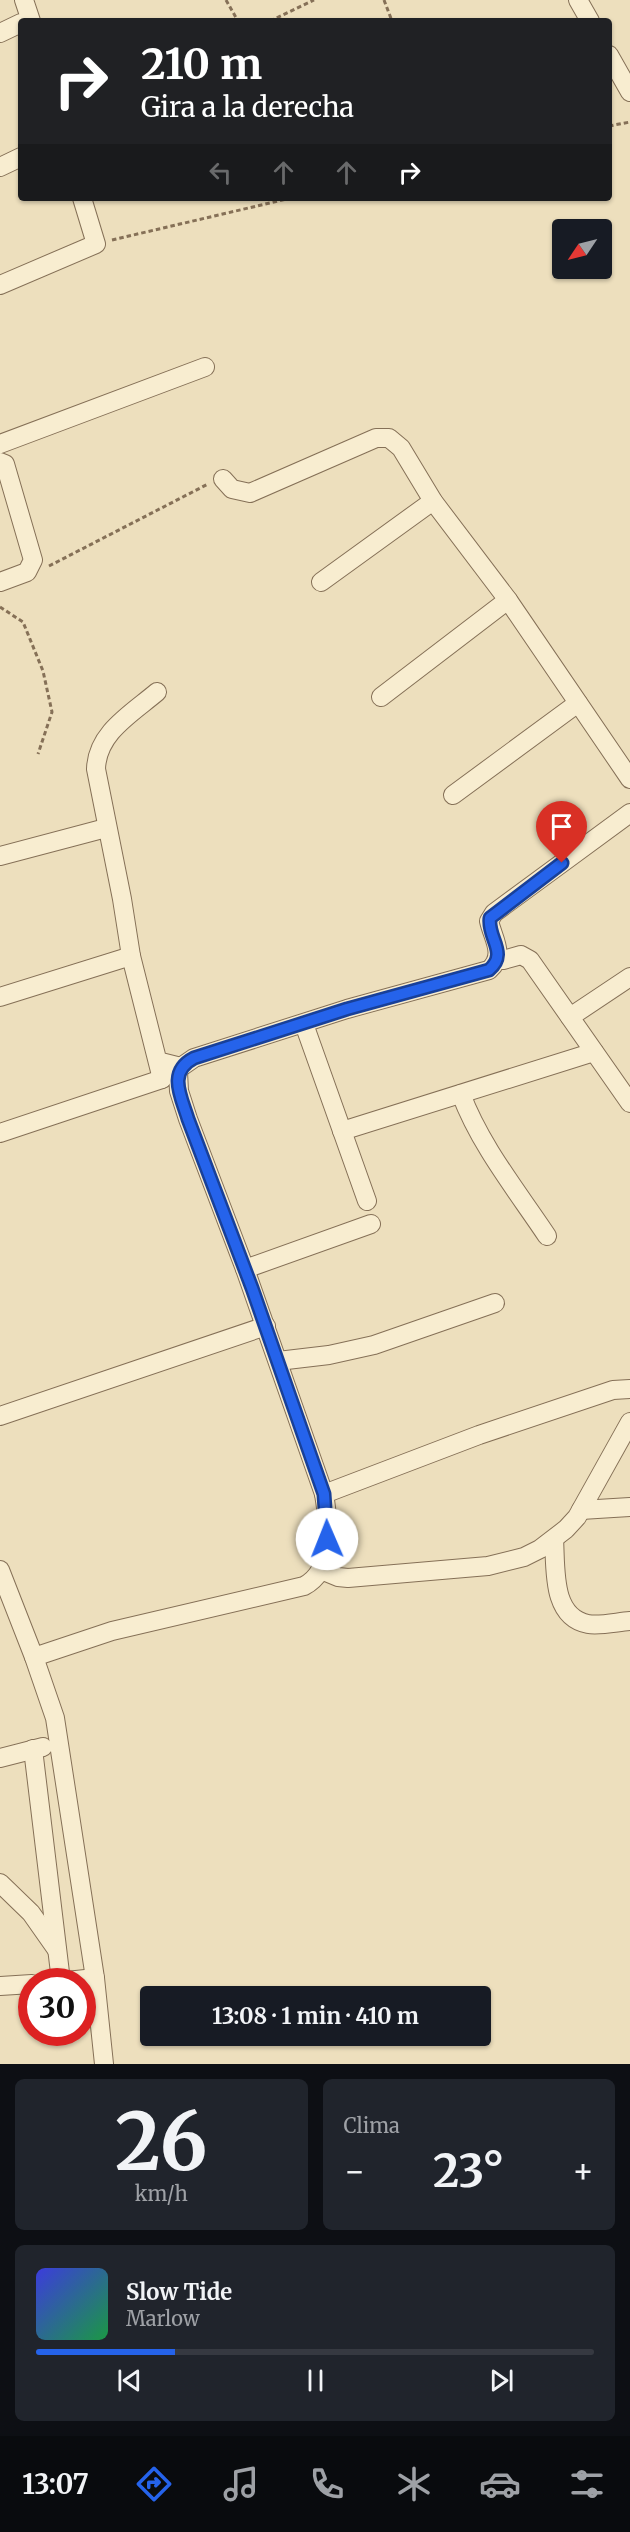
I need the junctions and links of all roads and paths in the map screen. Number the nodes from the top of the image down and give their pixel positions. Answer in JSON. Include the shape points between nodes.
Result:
{"nodes":[{"id":1,"x":24,"y":0,"type":"edge"},
{"id":2,"x":226,"y":0,"type":"edge"},
{"id":3,"x":314,"y":0,"type":"edge"},
{"id":4,"x":384,"y":0,"type":"edge"},
{"id":5,"x":578,"y":0,"type":"edge"},
{"id":6,"x":27,"y":18,"type":"edge"},
{"id":7,"x":235,"y":18,"type":"edge"},
{"id":8,"x":276,"y":18,"type":"edge"},
{"id":9,"x":391,"y":18,"type":"edge"},
{"id":10,"x":588,"y":18,"type":"edge"},
{"id":11,"x":18,"y":25,"type":"edge"},
{"id":12,"x":0,"y":33,"type":"edge"},
{"id":13,"x":612,"y":60,"type":"edge"},
{"id":14,"x":630,"y":92,"type":"edge"},
{"id":15,"x":630,"y":122,"type":"edge"},
{"id":16,"x":612,"y":125,"type":"edge"},
{"id":17,"x":18,"y":158,"type":"edge"},
{"id":18,"x":0,"y":167,"type":"edge"},
{"id":19,"x":83,"y":201,"type":"edge"},
{"id":20,"x":276,"y":201,"type":"edge"},
{"id":21,"x":96,"y":244,"type":"junction"},
{"id":22,"x":0,"y":285,"type":"edge"},
{"id":23,"x":205,"y":367,"type":"dead end"},
{"id":24,"x":0,"y":444,"type":"edge"},
{"id":25,"x":0,"y":462,"type":"edge"},
{"id":26,"x":223,"y":479,"type":"joint"},
{"id":27,"x":433,"y":501,"type":"junction"},
{"id":28,"x":30,"y":569,"type":"junction"},
{"id":29,"x":0,"y":582,"type":"edge"},
{"id":30,"x":321,"y":582,"type":"dead end"},
{"id":31,"x":508,"y":600,"type":"junction"},
{"id":32,"x":0,"y":607,"type":"edge"},
{"id":33,"x":157,"y":692,"type":"dead end"},
{"id":34,"x":381,"y":697,"type":"dead end"},
{"id":35,"x":578,"y":703,"type":"junction"},
{"id":36,"x":38,"y":754,"type":"dead end"},
{"id":37,"x":630,"y":779,"type":"edge"},
{"id":38,"x":453,"y":795,"type":"dead end"},
{"id":39,"x":630,"y":813,"type":"edge"},
{"id":40,"x":106,"y":828,"type":"junction"},
{"id":41,"x":0,"y":856,"type":"edge"},
{"id":42,"x":131,"y":956,"type":"junction"},
{"id":43,"x":497,"y":959,"type":"junction"},
{"id":44,"x":630,"y":977,"type":"edge"},
{"id":45,"x":0,"y":997,"type":"edge"},
{"id":46,"x":570,"y":1017,"type":"junction"},
{"id":47,"x":304,"y":1024,"type":"junction"},
{"id":48,"x":594,"y":1052,"type":"junction"},
{"id":49,"x":181,"y":1067,"type":"junction"},
{"id":50,"x":162,"y":1079,"type":"junction"},
{"id":51,"x":461,"y":1094,"type":"junction"},
{"id":52,"x":630,"y":1103,"type":"edge"},
{"id":53,"x":342,"y":1131,"type":"junction"},
{"id":54,"x":0,"y":1133,"type":"edge"},
{"id":55,"x":367,"y":1201,"type":"dead end"},
{"id":56,"x":371,"y":1224,"type":"dead end"},
{"id":57,"x":547,"y":1236,"type":"dead end"},
{"id":58,"x":245,"y":1269,"type":"junction"},
{"id":59,"x":495,"y":1303,"type":"dead end"},
{"id":60,"x":266,"y":1326,"type":"junction"},
{"id":61,"x":278,"y":1361,"type":"junction"},
{"id":62,"x":630,"y":1389,"type":"edge"},
{"id":63,"x":0,"y":1416,"type":"edge"},
{"id":64,"x":630,"y":1422,"type":"edge"},
{"id":65,"x":324,"y":1494,"type":"junction"},
{"id":66,"x":630,"y":1507,"type":"edge"},
{"id":67,"x":581,"y":1510,"type":"junction"},
{"id":68,"x":554,"y":1539,"type":"junction"},
{"id":69,"x":0,"y":1570,"type":"edge"},
{"id":70,"x":321,"y":1570,"type":"junction"},
{"id":71,"x":630,"y":1621,"type":"edge"},
{"id":72,"x":34,"y":1657,"type":"junction"},
{"id":73,"x":59,"y":1742,"type":"junction"},
{"id":74,"x":33,"y":1749,"type":"junction"},
{"id":75,"x":0,"y":1758,"type":"edge"},
{"id":76,"x":0,"y":1883,"type":"edge"},
{"id":77,"x":58,"y":1952,"type":"junction"},
{"id":78,"x":59,"y":1968,"type":"edge"},
{"id":79,"x":93,"y":1968,"type":"edge"},
{"id":80,"x":18,"y":1985,"type":"edge"},
{"id":81,"x":0,"y":1986,"type":"edge"},
{"id":82,"x":96,"y":1988,"type":"edge"},
{"id":83,"x":104,"y":2064,"type":"edge"}],
"edges":[{"from":1,"to":6,"type":"street"},
{"from":2,"to":7,"type":"path"},
{"from":3,"to":8,"type":"path"},
{"from":4,"to":9,"type":"path"},
{"from":5,"to":10,"type":"street"},
{"from":11,"to":12,"type":"street"},
{"from":13,"to":14,"type":"street"},
{"from":15,"to":16,"type":"path"},
{"from":17,"to":18,"type":"street"},
{"from":19,"to":21,"type":"street"},
{"from":20,"to":21,"type":"path"},
{"from":21,"to":22,"type":"street"},
{"from":23,"to":24,"type":"street"},
{"from":25,"to":28,"type":"street","via":[[5,464],[32,556]]},
{"from":26,"to":27,"type":"street","via":[[232,489],[250,493],[382,437],[401,448]]},
{"from":26,"to":28,"type":"path","via":[[45,568]]},
{"from":27,"to":30,"type":"street"},
{"from":27,"to":31,"type":"street"},
{"from":28,"to":29,"type":"street"},
{"from":31,"to":34,"type":"street"},
{"from":31,"to":35,"type":"street"},
{"from":32,"to":36,"type":"path","via":[[23,622],[43,671],[52,712]]},
{"from":33,"to":40,"type":"street","via":[[111,730],[98,751],[96,770]]},
{"from":35,"to":37,"type":"street"},
{"from":35,"to":38,"type":"street"},
{"from":39,"to":43,"type":"street","via":[[494,913],[489,921]]},
{"from":40,"to":41,"type":"street"},
{"from":40,"to":42,"type":"street"},
{"from":42,"to":45,"type":"street"},
{"from":42,"to":50,"type":"street"},
{"from":43,"to":46,"type":"street","via":[[520,955],[530,960]]},
{"from":43,"to":47,"type":"street","via":[[484,972]]},
{"from":44,"to":46,"type":"street"},
{"from":46,"to":48,"type":"street"},
{"from":47,"to":49,"type":"street","via":[[194,1058]]},
{"from":47,"to":53,"type":"street"},
{"from":48,"to":51,"type":"street"},
{"from":48,"to":52,"type":"street"},
{"from":49,"to":50,"type":"street","via":[[161,1062]]},
{"from":49,"to":58,"type":"street","via":[[179,1090],[188,1119]]},
{"from":50,"to":54,"type":"street"},
{"from":51,"to":53,"type":"street"},
{"from":51,"to":57,"type":"street","via":[[480,1134]]},
{"from":53,"to":55,"type":"street"},
{"from":56,"to":58,"type":"street"},
{"from":58,"to":60,"type":"street"},
{"from":59,"to":61,"type":"street","via":[[374,1345]]},
{"from":60,"to":61,"type":"street"},
{"from":60,"to":63,"type":"street"},
{"from":61,"to":65,"type":"street"},
{"from":62,"to":65,"type":"street","via":[[613,1390],[480,1435]]},
{"from":64,"to":67,"type":"street"},
{"from":65,"to":70,"type":"street","via":[[327,1539]]},
{"from":66,"to":67,"type":"street"},
{"from":67,"to":68,"type":"street"},
{"from":68,"to":70,"type":"street","via":[[524,1557],[488,1566],[348,1578]]},
{"from":68,"to":71,"type":"street","via":[[559,1596],[572,1618],[589,1624]]},
{"from":69,"to":72,"type":"street"},
{"from":70,"to":72,"type":"street","via":[[304,1586],[112,1631]]},
{"from":72,"to":73,"type":"street"},
{"from":73,"to":74,"type":"street"},
{"from":73,"to":79,"type":"street"},
{"from":74,"to":75,"type":"street"},
{"from":74,"to":77,"type":"street"},
{"from":76,"to":77,"type":"street","via":[[31,1913]]},
{"from":77,"to":78,"type":"street"},
{"from":80,"to":81,"type":"street"},
{"from":82,"to":83,"type":"street"}]}
